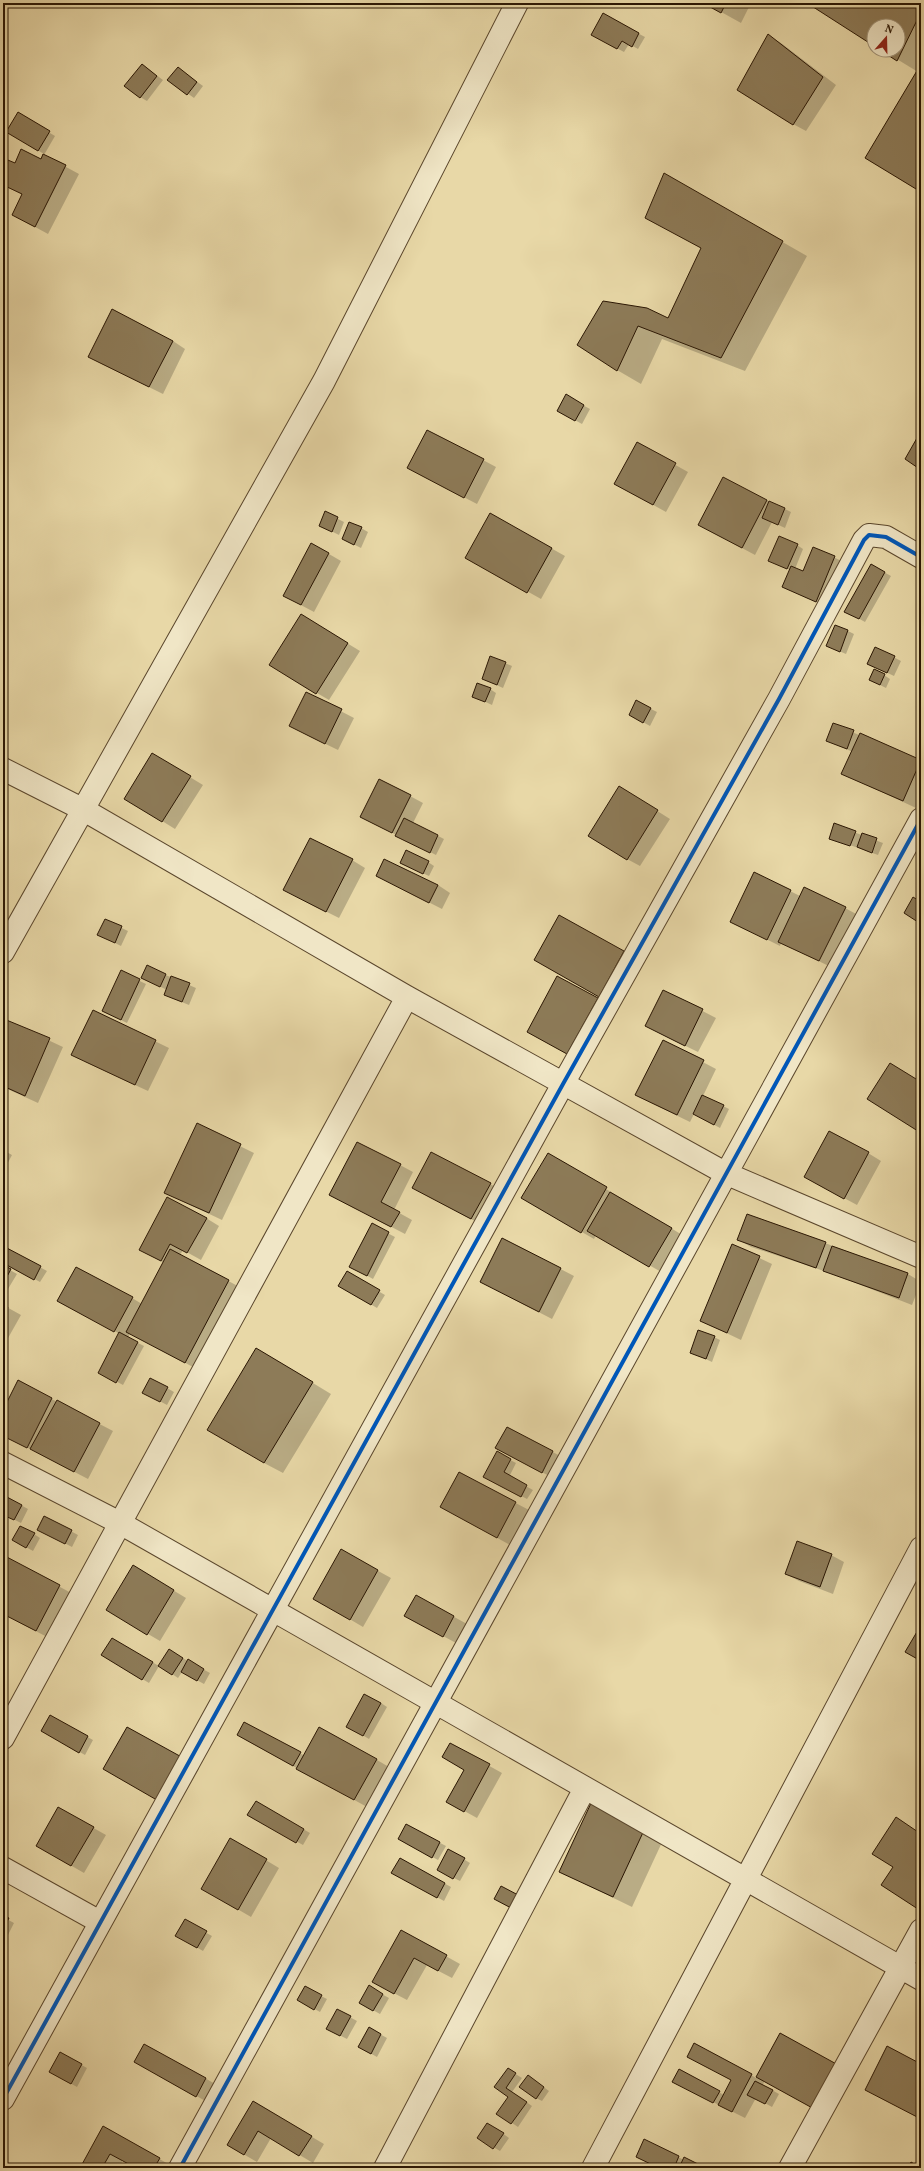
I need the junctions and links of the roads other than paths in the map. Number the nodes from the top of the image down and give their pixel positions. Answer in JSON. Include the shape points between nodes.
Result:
{"nodes":[{"id":1,"x":517,"y":3,"type":"edge"},
{"id":2,"x":921,"y":557,"type":"edge"},
{"id":3,"x":3,"y":769,"type":"edge"},
{"id":4,"x":84,"y":810,"type":"junction"},
{"id":5,"x":921,"y":819,"type":"edge"},
{"id":6,"x":3,"y":952,"type":"edge"},
{"id":7,"x":407,"y":997,"type":"junction"},
{"id":8,"x":563,"y":1084,"type":"junction"},
{"id":9,"x":725,"y":1173,"type":"junction"},
{"id":10,"x":921,"y":1257,"type":"edge"},
{"id":11,"x":3,"y":1463,"type":"edge"},
{"id":12,"x":120,"y":1523,"type":"junction"},
{"id":13,"x":921,"y":1548,"type":"edge"},
{"id":14,"x":272,"y":1610,"type":"junction"},
{"id":15,"x":435,"y":1703,"type":"junction"},
{"id":16,"x":3,"y":1738,"type":"edge"},
{"id":17,"x":585,"y":1788,"type":"junction"},
{"id":18,"x":3,"y":1868,"type":"edge"},
{"id":19,"x":746,"y":1879,"type":"junction"},
{"id":20,"x":100,"y":1922,"type":"junction"},
{"id":21,"x":921,"y":1930,"type":"edge"},
{"id":22,"x":900,"y":1967,"type":"junction"},
{"id":23,"x":921,"y":1979,"type":"edge"},
{"id":24,"x":3,"y":2099,"type":"edge"},
{"id":25,"x":180,"y":2168,"type":"edge"},
{"id":26,"x":385,"y":2168,"type":"edge"},
{"id":27,"x":593,"y":2168,"type":"edge"},
{"id":28,"x":790,"y":2168,"type":"edge"}],
"edges":[{"from":1,"to":4,"type":"street","via":[[324,381]]},
{"from":2,"to":8,"type":"street","via":[[886,537],[869,535],[864,540],[779,699]]},
{"from":3,"to":4,"type":"street"},
{"from":4,"to":6,"type":"street"},
{"from":4,"to":7,"type":"street"},
{"from":5,"to":9,"type":"street"},
{"from":7,"to":8,"type":"street"},
{"from":7,"to":12,"type":"street"},
{"from":8,"to":9,"type":"street"},
{"from":8,"to":14,"type":"street"},
{"from":9,"to":10,"type":"street"},
{"from":9,"to":15,"type":"street"},
{"from":11,"to":12,"type":"street"},
{"from":12,"to":14,"type":"street"},
{"from":12,"to":16,"type":"street"},
{"from":13,"to":19,"type":"street"},
{"from":14,"to":15,"type":"street"},
{"from":14,"to":20,"type":"street"},
{"from":15,"to":17,"type":"street"},
{"from":15,"to":25,"type":"street"},
{"from":17,"to":19,"type":"street"},
{"from":17,"to":26,"type":"street"},
{"from":18,"to":20,"type":"street"},
{"from":19,"to":22,"type":"street"},
{"from":19,"to":27,"type":"street"},
{"from":20,"to":24,"type":"street"},
{"from":21,"to":22,"type":"street"},
{"from":22,"to":23,"type":"street"},
{"from":22,"to":28,"type":"street"}]}
